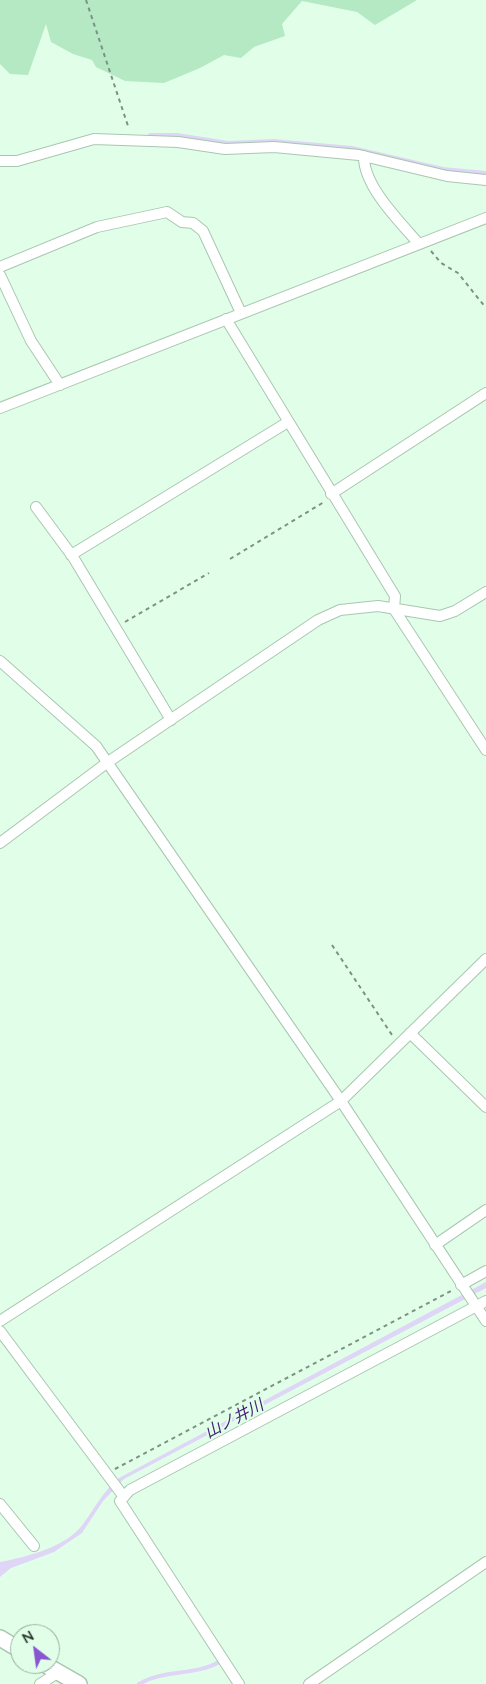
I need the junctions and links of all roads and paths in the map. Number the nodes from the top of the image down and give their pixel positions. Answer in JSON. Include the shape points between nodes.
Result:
{"nodes":[{"id":1,"x":86,"y":0,"type":"edge"},
{"id":2,"x":133,"y":140,"type":"junction"},
{"id":3,"x":364,"y":156,"type":"junction"},
{"id":4,"x":0,"y":161,"type":"edge"},
{"id":5,"x":486,"y":180,"type":"edge"},
{"id":6,"x":486,"y":218,"type":"edge"},
{"id":7,"x":421,"y":244,"type":"junction"},
{"id":8,"x":0,"y":267,"type":"edge"},
{"id":9,"x":0,"y":275,"type":"edge"},
{"id":10,"x":486,"y":308,"type":"edge"},
{"id":11,"x":240,"y":313,"type":"junction"},
{"id":12,"x":226,"y":319,"type":"junction"},
{"id":13,"x":60,"y":385,"type":"junction"},
{"id":14,"x":486,"y":393,"type":"edge"},
{"id":15,"x":0,"y":408,"type":"edge"},
{"id":16,"x":288,"y":422,"type":"junction"},
{"id":17,"x":332,"y":495,"type":"junction"},
{"id":18,"x":36,"y":506,"type":"dead end"},
{"id":19,"x":71,"y":555,"type":"junction"},
{"id":20,"x":230,"y":559,"type":"dead end"},
{"id":21,"x":209,"y":573,"type":"dead end"},
{"id":22,"x":486,"y":592,"type":"edge"},
{"id":23,"x":394,"y":609,"type":"junction"},
{"id":24,"x":115,"y":628,"type":"junction"},
{"id":25,"x":0,"y":661,"type":"edge"},
{"id":26,"x":171,"y":720,"type":"junction"},
{"id":27,"x":486,"y":750,"type":"edge"},
{"id":28,"x":108,"y":762,"type":"junction"},
{"id":29,"x":0,"y":843,"type":"edge"},
{"id":30,"x":332,"y":945,"type":"dead end"},
{"id":31,"x":486,"y":959,"type":"edge"},
{"id":32,"x":410,"y":1033,"type":"junction"},
{"id":33,"x":399,"y":1045,"type":"junction"},
{"id":34,"x":342,"y":1101,"type":"junction"},
{"id":35,"x":486,"y":1107,"type":"edge"},
{"id":36,"x":486,"y":1210,"type":"edge"},
{"id":37,"x":435,"y":1245,"type":"junction"},
{"id":38,"x":486,"y":1271,"type":"edge"},
{"id":39,"x":461,"y":1285,"type":"junction"},
{"id":40,"x":486,"y":1301,"type":"edge"},
{"id":41,"x":476,"y":1306,"type":"junction"},
{"id":42,"x":0,"y":1321,"type":"edge"},
{"id":43,"x":486,"y":1321,"type":"edge"},
{"id":44,"x":0,"y":1331,"type":"edge"},
{"id":45,"x":107,"y":1474,"type":"junction"},
{"id":46,"x":124,"y":1497,"type":"junction"},
{"id":47,"x":0,"y":1504,"type":"edge"},
{"id":48,"x":34,"y":1546,"type":"dead end"},
{"id":49,"x":486,"y":1562,"type":"edge"},
{"id":50,"x":60,"y":1673,"type":"edge"},
{"id":51,"x":56,"y":1674,"type":"edge"},
{"id":52,"x":40,"y":1684,"type":"edge"},
{"id":53,"x":79,"y":1684,"type":"edge"},
{"id":54,"x":240,"y":1684,"type":"edge"},
{"id":55,"x":309,"y":1684,"type":"edge"}],
"edges":[{"from":1,"to":2,"type":"path"},
{"from":2,"to":3,"type":"street","via":[[225,149],[274,146]]},
{"from":2,"to":4,"type":"street","via":[[94,139],[17,160]]},
{"from":3,"to":5,"type":"street","via":[[447,176]]},
{"from":3,"to":7,"type":"street","via":[[370,182]]},
{"from":6,"to":7,"type":"street"},
{"from":7,"to":10,"type":"path","via":[[458,273]]},
{"from":7,"to":11,"type":"street"},
{"from":8,"to":11,"type":"street","via":[[98,227],[167,212],[203,231]]},
{"from":9,"to":13,"type":"street","via":[[31,341]]},
{"from":11,"to":12,"type":"street"},
{"from":12,"to":13,"type":"street"},
{"from":12,"to":16,"type":"street"},
{"from":13,"to":15,"type":"street"},
{"from":14,"to":17,"type":"street"},
{"from":16,"to":17,"type":"street"},
{"from":16,"to":19,"type":"street"},
{"from":17,"to":20,"type":"path"},
{"from":17,"to":23,"type":"street","via":[[395,596]]},
{"from":18,"to":19,"type":"street"},
{"from":19,"to":24,"type":"street"},
{"from":21,"to":24,"type":"path"},
{"from":22,"to":23,"type":"street","via":[[455,611],[440,616]]},
{"from":23,"to":26,"type":"street","via":[[378,606],[340,610],[318,620]]},
{"from":23,"to":27,"type":"street"},
{"from":24,"to":26,"type":"street"},
{"from":25,"to":28,"type":"street","via":[[96,746]]},
{"from":26,"to":28,"type":"street"},
{"from":28,"to":29,"type":"street"},
{"from":28,"to":34,"type":"street"},
{"from":30,"to":33,"type":"path"},
{"from":31,"to":32,"type":"street"},
{"from":32,"to":33,"type":"street"},
{"from":32,"to":35,"type":"street"},
{"from":33,"to":34,"type":"street"},
{"from":34,"to":37,"type":"street"},
{"from":34,"to":42,"type":"street"},
{"from":36,"to":37,"type":"street"},
{"from":37,"to":39,"type":"street"},
{"from":38,"to":39,"type":"street"},
{"from":39,"to":41,"type":"street"},
{"from":39,"to":45,"type":"path"},
{"from":40,"to":41,"type":"street"},
{"from":41,"to":43,"type":"street"},
{"from":41,"to":46,"type":"street","via":[[139,1486]]},
{"from":44,"to":45,"type":"street"},
{"from":45,"to":46,"type":"street"},
{"from":46,"to":54,"type":"street","via":[[120,1501]]},
{"from":47,"to":48,"type":"street"},
{"from":49,"to":55,"type":"street"},
{"from":50,"to":53,"type":"main road"},
{"from":51,"to":52,"type":"street"}]}
